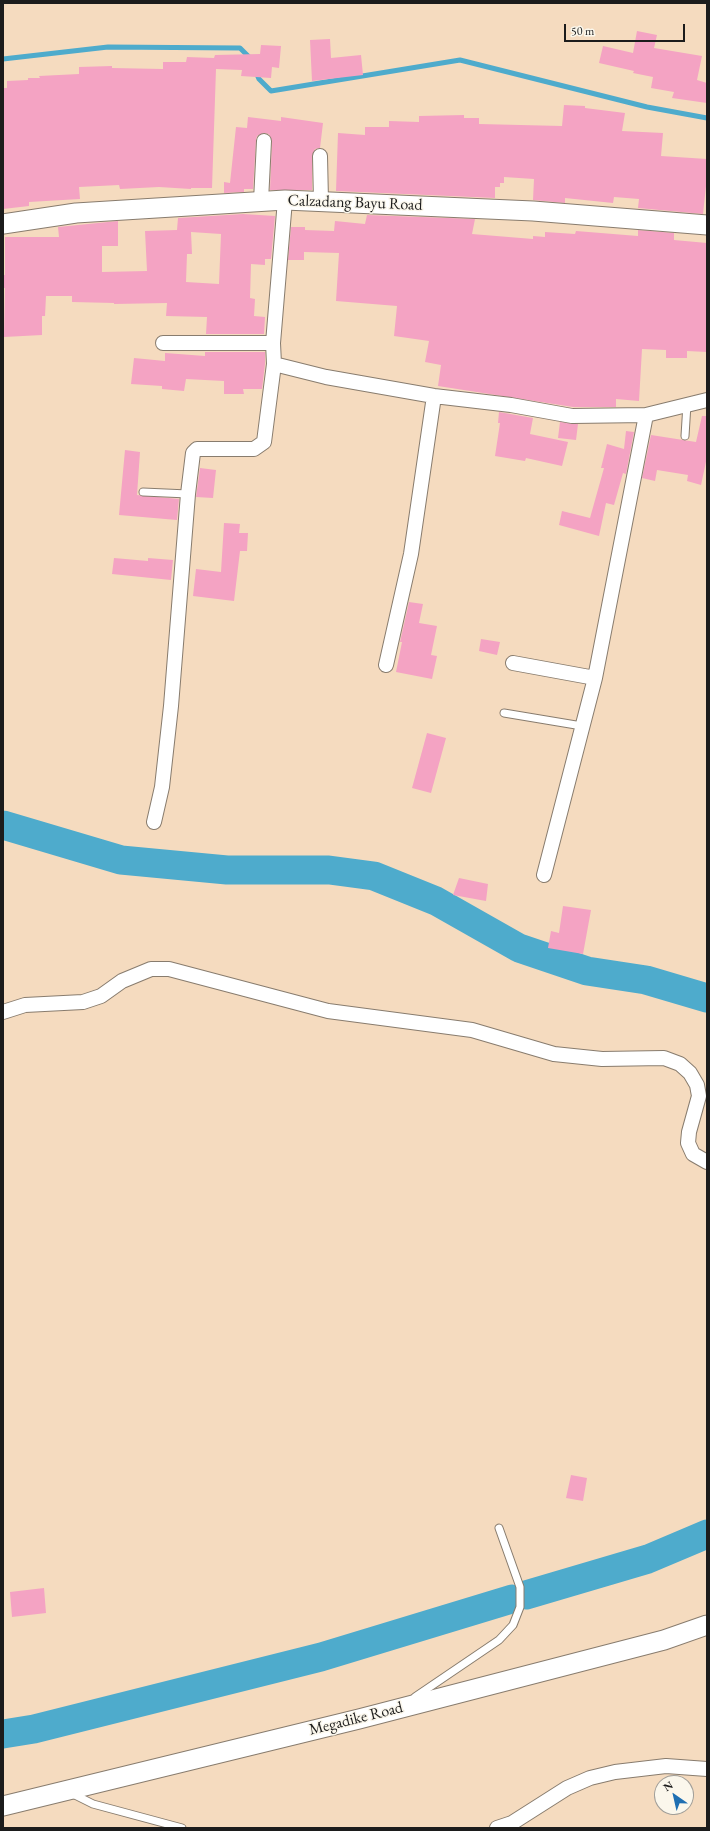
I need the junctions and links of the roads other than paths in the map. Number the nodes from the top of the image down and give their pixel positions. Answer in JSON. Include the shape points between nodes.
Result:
{"nodes":[{"id":1,"x":264,"y":141,"type":"dead end"},
{"id":2,"x":320,"y":156,"type":"dead end"},
{"id":3,"x":285,"y":200,"type":"junction"},
{"id":4,"x":261,"y":201,"type":"junction"},
{"id":5,"x":321,"y":201,"type":"junction"},
{"id":6,"x":3,"y":224,"type":"edge"},
{"id":7,"x":707,"y":225,"type":"edge"},
{"id":8,"x":273,"y":343,"type":"junction"},
{"id":9,"x":163,"y":344,"type":"dead end"},
{"id":10,"x":274,"y":364,"type":"junction"},
{"id":11,"x":434,"y":396,"type":"junction"},
{"id":12,"x":707,"y":400,"type":"edge"},
{"id":13,"x":687,"y":404,"type":"junction"},
{"id":14,"x":646,"y":415,"type":"junction"},
{"id":15,"x":685,"y":436,"type":"dead end"},
{"id":16,"x":143,"y":492,"type":"dead end"},
{"id":17,"x":188,"y":494,"type":"junction"},
{"id":18,"x":513,"y":663,"type":"dead end"},
{"id":19,"x":386,"y":666,"type":"dead end"},
{"id":20,"x":595,"y":678,"type":"junction"},
{"id":21,"x":504,"y":713,"type":"dead end"},
{"id":22,"x":582,"y":726,"type":"junction"},
{"id":23,"x":154,"y":822,"type":"dead end"},
{"id":24,"x":544,"y":876,"type":"dead end"},
{"id":25,"x":3,"y":1012,"type":"edge"},
{"id":26,"x":707,"y":1162,"type":"edge"},
{"id":27,"x":499,"y":1528,"type":"dead end"},
{"id":28,"x":707,"y":1625,"type":"edge"},
{"id":29,"x":399,"y":1709,"type":"junction"},
{"id":30,"x":707,"y":1769,"type":"edge"},
{"id":31,"x":66,"y":1791,"type":"junction"},
{"id":32,"x":3,"y":1806,"type":"edge"},
{"id":33,"x":182,"y":1828,"type":"edge"},
{"id":34,"x":497,"y":1828,"type":"edge"}],
"edges":[{"from":1,"to":4,"type":"street"},
{"from":2,"to":5,"type":"street"},
{"from":3,"to":4,"type":"main road","name":"Calzadang Bayu Road"},
{"from":3,"to":5,"type":"main road","name":"Calzadang Bayu Road"},
{"from":3,"to":8,"type":"street"},
{"from":4,"to":6,"type":"main road","name":"Calzadang Bayu Road","via":[[76,213]]},
{"from":5,"to":7,"type":"main road","name":"Calzadang Bayu Road","via":[[533,211]]},
{"from":8,"to":9,"type":"street"},
{"from":8,"to":10,"type":"street"},
{"from":10,"to":11,"type":"street","via":[[326,377]]},
{"from":10,"to":17,"type":"street","via":[[264,442],[254,449],[197,449],[193,453]]},
{"from":11,"to":14,"type":"street","via":[[511,405],[572,416]]},
{"from":11,"to":19,"type":"street","via":[[411,554]]},
{"from":12,"to":13,"type":"street"},
{"from":13,"to":14,"type":"street"},
{"from":13,"to":15,"type":"lane"},
{"from":14,"to":20,"type":"street"},
{"from":16,"to":17,"type":"lane"},
{"from":17,"to":23,"type":"street","via":[[171,706],[162,787]]},
{"from":18,"to":20,"type":"street"},
{"from":20,"to":22,"type":"street"},
{"from":21,"to":22,"type":"lane"},
{"from":22,"to":24,"type":"street"},
{"from":25,"to":26,"type":"street","via":[[25,1005],[83,1002],[101,996],[122,981],[151,969],[169,969],[328,1011],[472,1030],[554,1054],[602,1060],[664,1058],[680,1064],[690,1073],[697,1085],[699,1096],[688,1143],[693,1154]]},
{"from":27,"to":29,"type":"lane","via":[[520,1586],[520,1608],[513,1625],[499,1640]]},
{"from":28,"to":29,"type":"main road","name":"Megadike Road","via":[[664,1640]]},
{"from":29,"to":31,"type":"main road","name":"Megadike Road"},
{"from":30,"to":34,"type":"street","via":[[666,1766],[615,1772],[590,1778],[566,1788],[512,1823]]},
{"from":31,"to":32,"type":"main road","name":"Megadike Road"},
{"from":31,"to":33,"type":"lane","via":[[93,1804]]}]}
